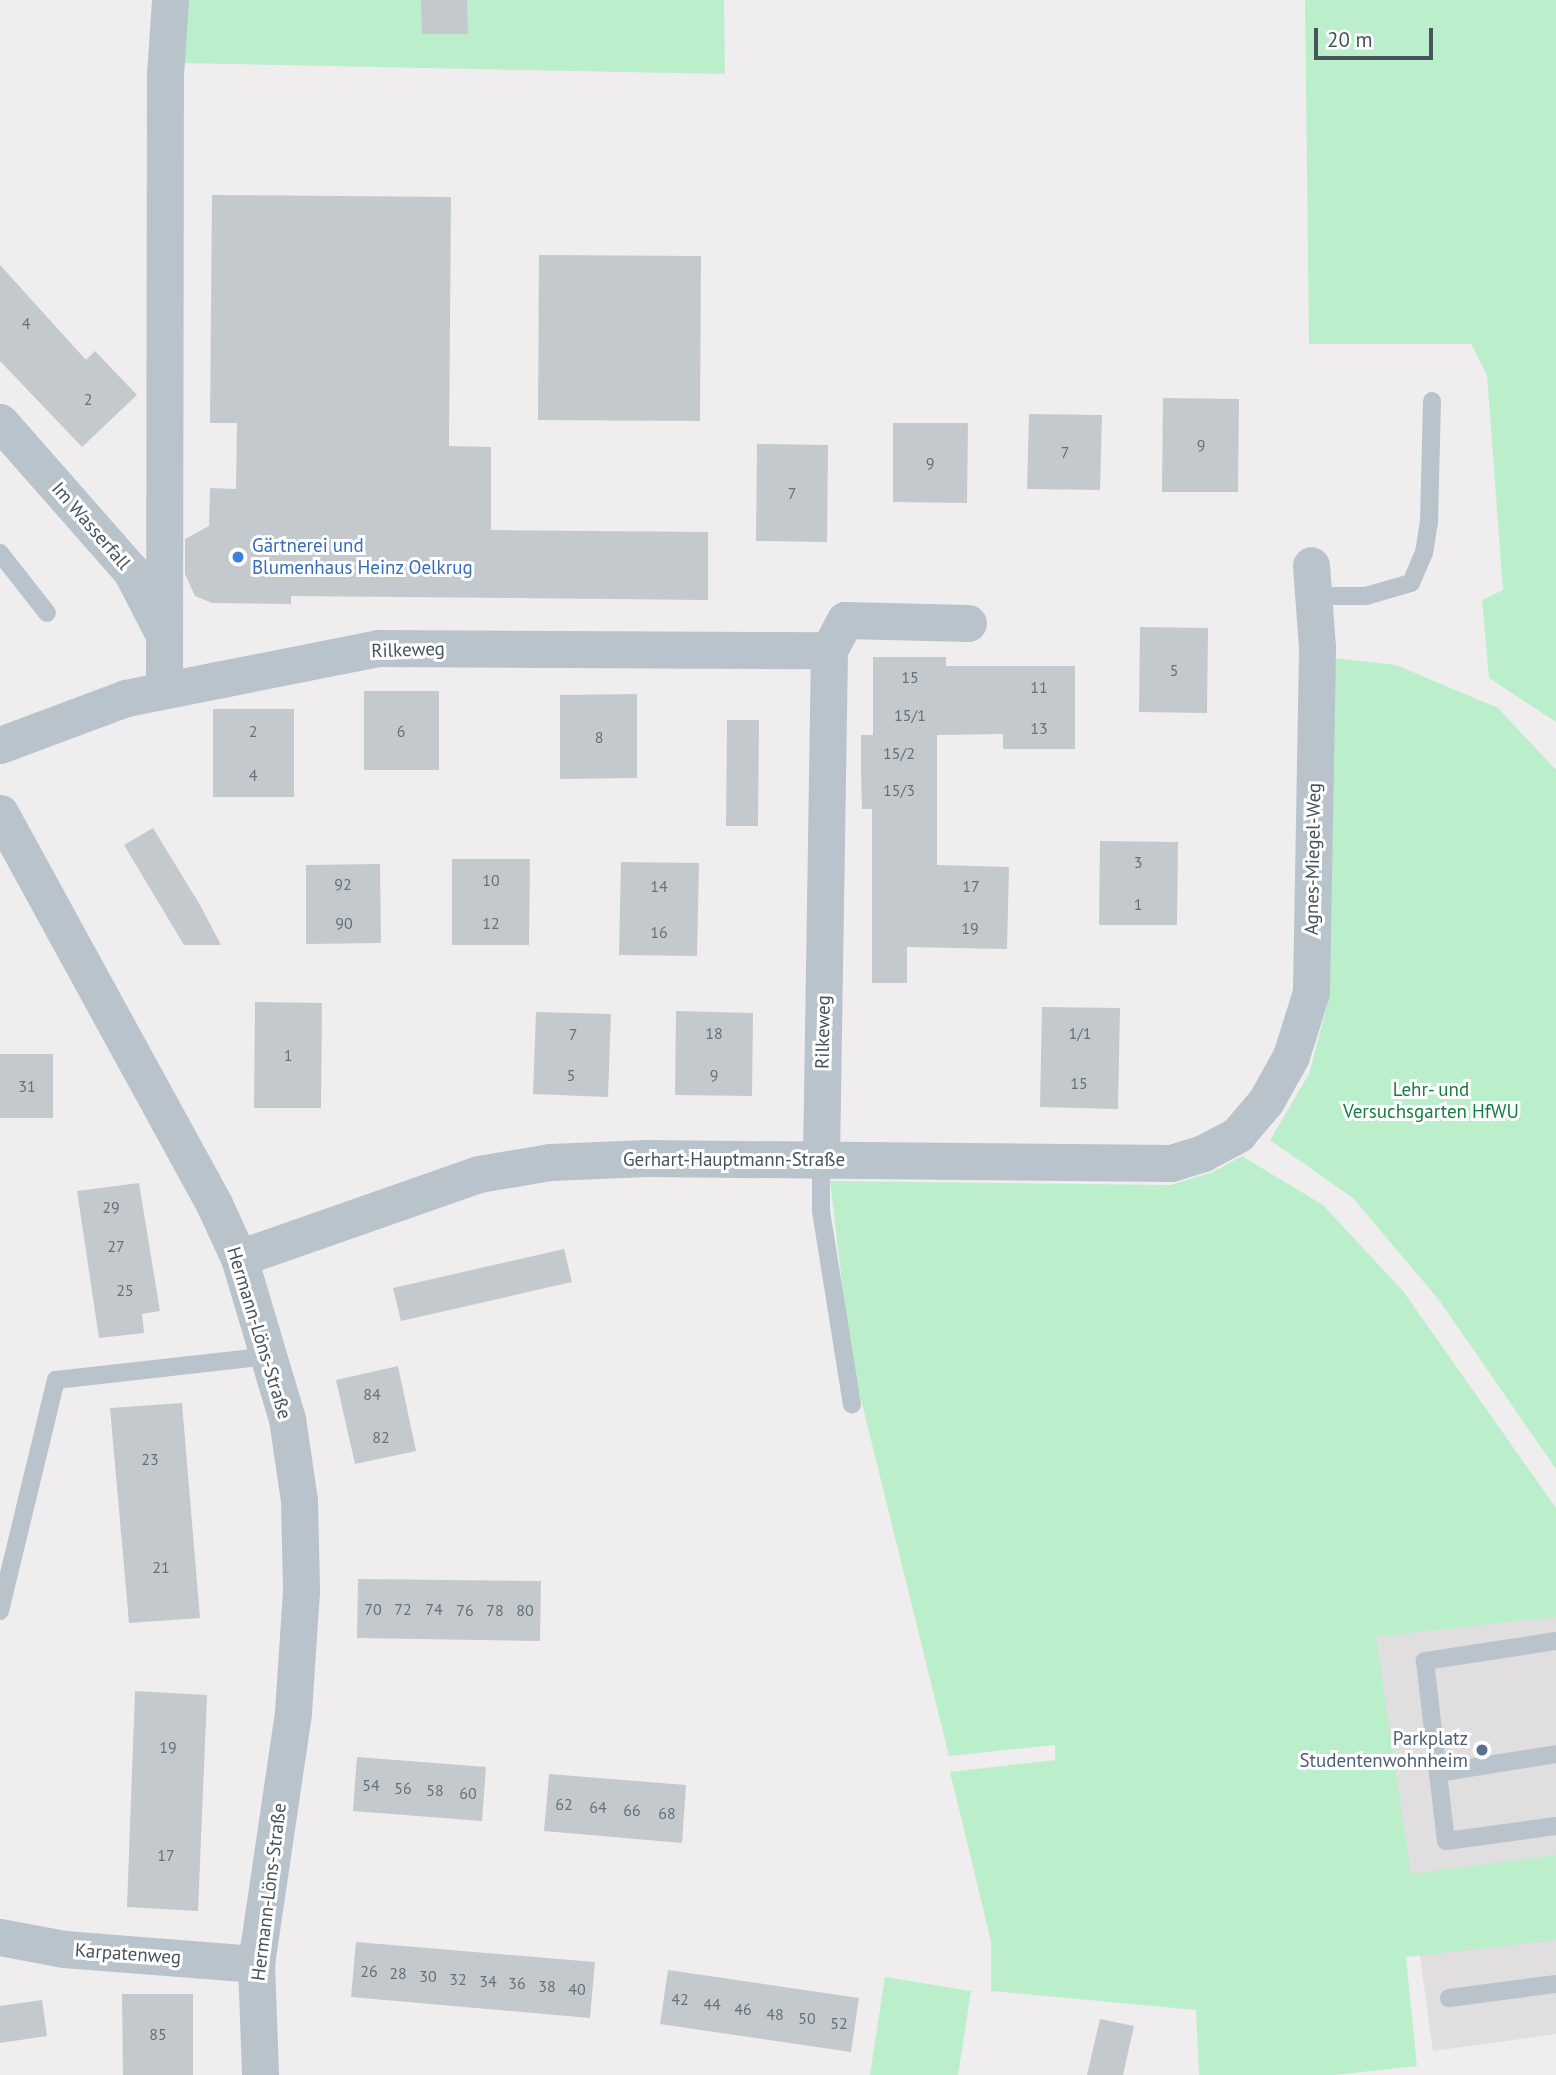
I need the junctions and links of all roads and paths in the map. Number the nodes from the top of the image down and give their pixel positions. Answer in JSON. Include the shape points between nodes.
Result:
{"nodes":[{"id":1,"x":170,"y":0,"type":"edge"},
{"id":2,"x":1432,"y":401,"type":"dead end"},
{"id":3,"x":0,"y":422,"type":"edge"},
{"id":4,"x":0,"y":553,"type":"edge"},
{"id":5,"x":1313,"y":581,"type":"joint"},
{"id":6,"x":47,"y":613,"type":"dead end"},
{"id":7,"x":968,"y":623,"type":"dead end"},
{"id":8,"x":164,"y":640,"type":"junction"},
{"id":9,"x":829,"y":650,"type":"junction"},
{"id":10,"x":164,"y":690,"type":"junction"},
{"id":11,"x":0,"y":745,"type":"edge"},
{"id":12,"x":0,"y":813,"type":"edge"},
{"id":13,"x":1238,"y":1135,"type":"joint"},
{"id":14,"x":821,"y":1161,"type":"junction"},
{"id":15,"x":239,"y":1258,"type":"junction"},
{"id":16,"x":270,"y":1356,"type":"junction"},
{"id":17,"x":852,"y":1405,"type":"dead end"},
{"id":18,"x":0,"y":1611,"type":"edge"},
{"id":19,"x":1556,"y":1641,"type":"edge"},
{"id":20,"x":1556,"y":1754,"type":"edge"},
{"id":21,"x":1438,"y":1773,"type":"junction"},
{"id":22,"x":1556,"y":1826,"type":"edge"},
{"id":23,"x":0,"y":1937,"type":"edge"},
{"id":24,"x":256,"y":1964,"type":"junction"},
{"id":25,"x":1556,"y":1984,"type":"edge"},
{"id":26,"x":1450,"y":1998,"type":"dead end"},
{"id":27,"x":260,"y":2075,"type":"edge"}],
"edges":[{"from":1,"to":8,"type":"street","via":[[165,88]]},
{"from":2,"to":5,"type":"lane","via":[[1429,523],[1424,553],[1410,583],[1366,596]]},
{"from":3,"to":8,"type":"street","name":"Im Wasserfall","via":[[131,571],[153,607]]},
{"from":4,"to":6,"type":"lane"},
{"from":5,"to":13,"type":"street","name":"Agnes-Miegel-Weg","via":[[1311,992],[1291,1056],[1266,1101]]},
{"from":7,"to":9,"type":"street","name":"Rilkeweg","via":[[845,620]]},
{"from":8,"to":10,"type":"street"},
{"from":9,"to":10,"type":"street","name":"Rilkeweg","via":[[379,648]]},
{"from":9,"to":14,"type":"street","name":"Rilkeweg"},
{"from":10,"to":11,"type":"street","name":"Rilkeweg","via":[[126,698]]},
{"from":12,"to":15,"type":"street","name":"Hermann-Löns-Straße"},
{"from":13,"to":14,"type":"street","name":"Gerhart-Hauptmann-Straße","via":[[1171,1163]]},
{"from":14,"to":15,"type":"street","name":"Gerhart-Hauptmann-Straße","via":[[646,1158],[550,1162],[479,1174]]},
{"from":14,"to":17,"type":"lane","via":[[821,1211]]},
{"from":15,"to":16,"type":"street","name":"Hermann-Löns-Straße"},
{"from":16,"to":18,"type":"lane","via":[[56,1380]]},
{"from":16,"to":24,"type":"street","name":"Hermann-Löns-Straße","via":[[299,1500],[301,1591],[293,1713]]},
{"from":19,"to":21,"type":"lane","via":[[1425,1661]]},
{"from":20,"to":21,"type":"lane"},
{"from":21,"to":22,"type":"lane","via":[[1446,1841]]},
{"from":23,"to":24,"type":"street","name":"Karpatenweg","via":[[64,1950]]},
{"from":24,"to":27,"type":"street","name":"Hermann-Löns-Straße"},
{"from":25,"to":26,"type":"lane"}]}
